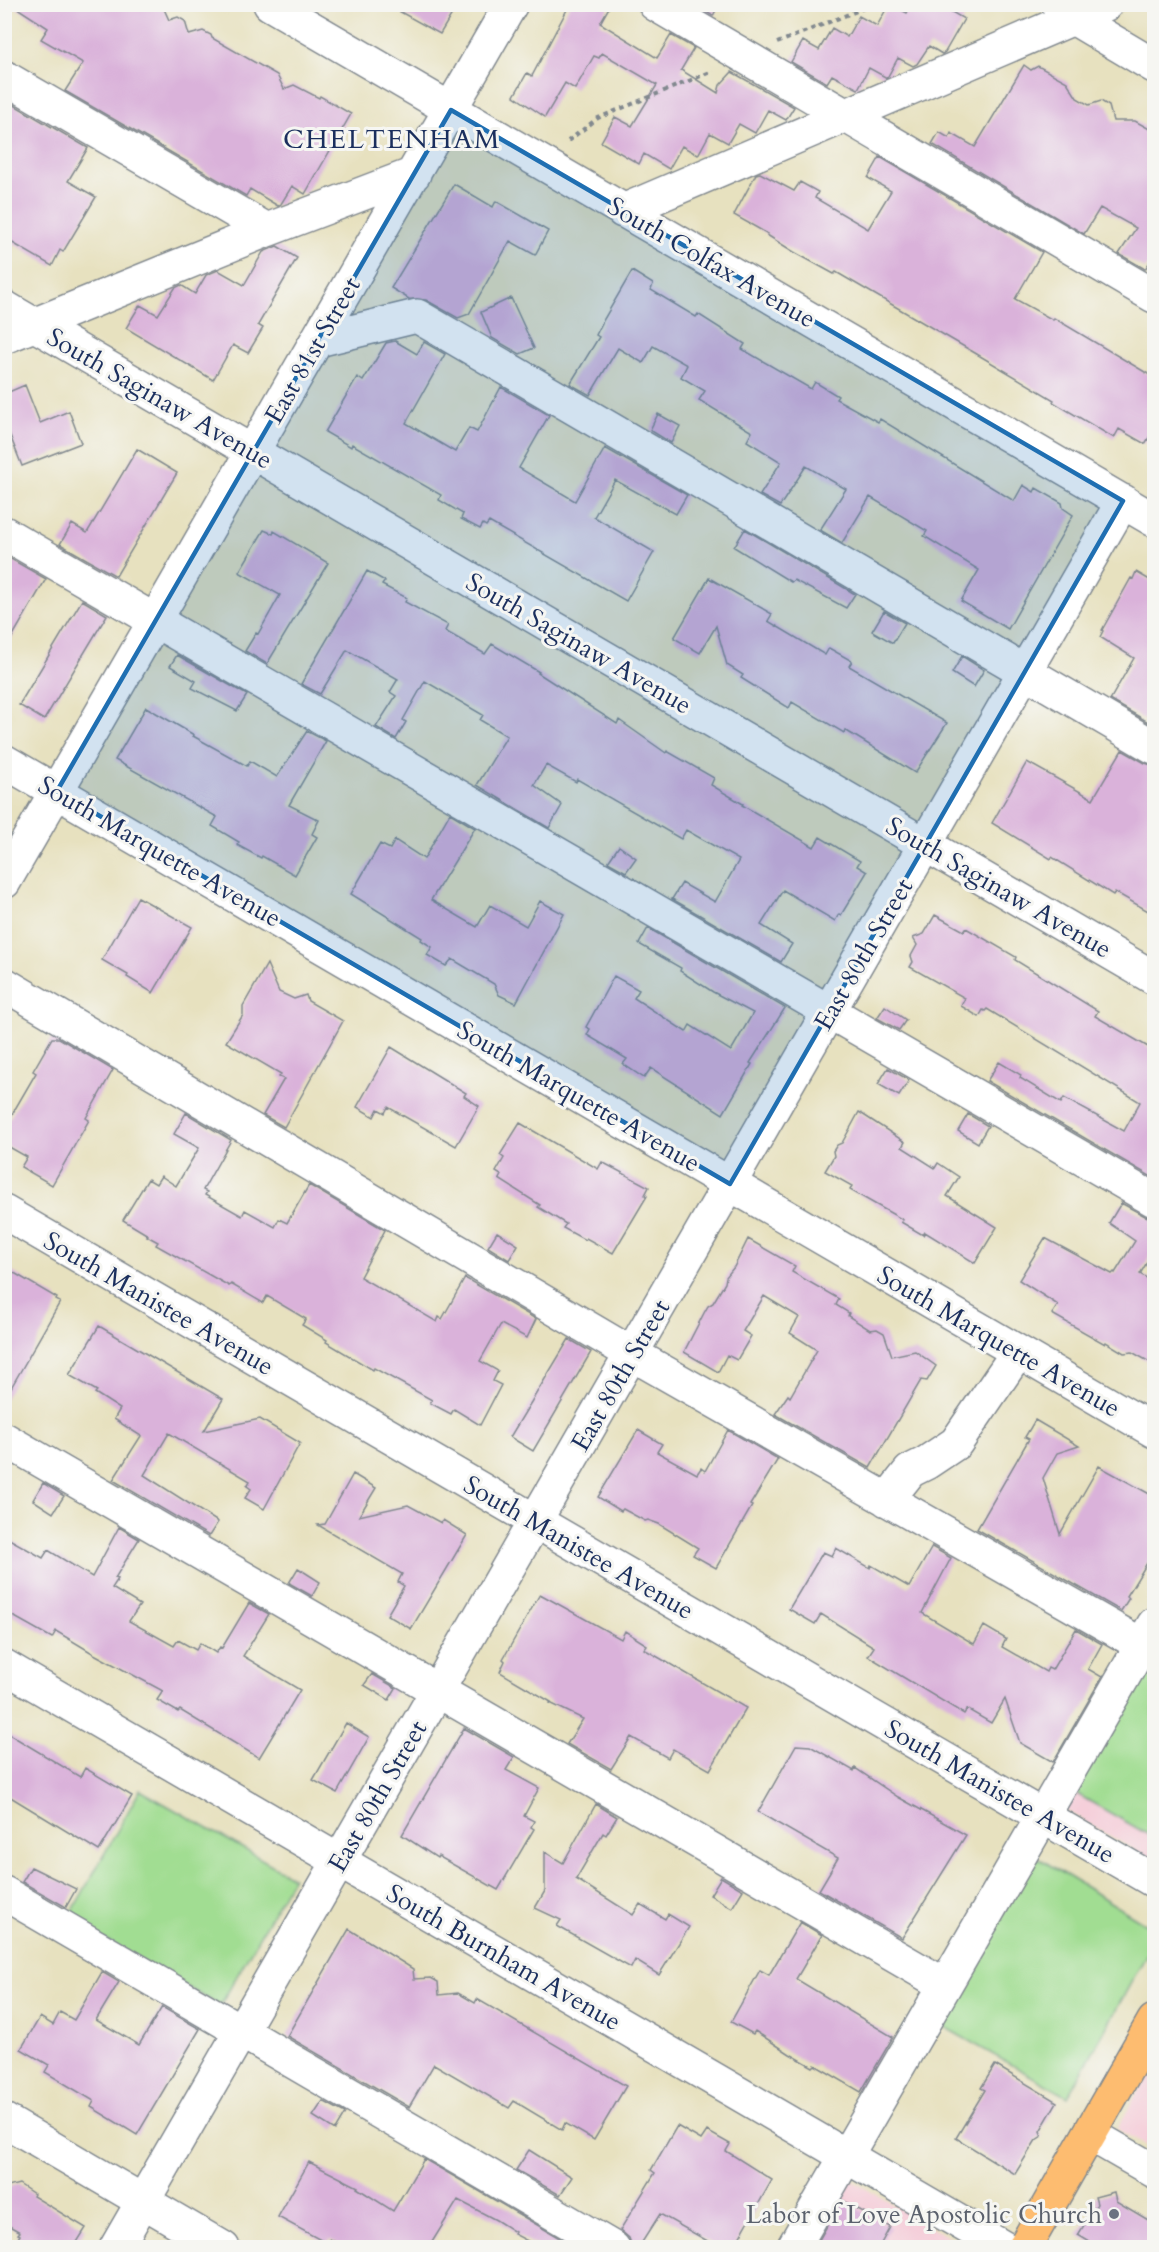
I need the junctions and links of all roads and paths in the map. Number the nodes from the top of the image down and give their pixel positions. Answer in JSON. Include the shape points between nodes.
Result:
{"nodes":[{"id":1,"x":270,"y":4,"type":"edge"},
{"id":2,"x":511,"y":4,"type":"edge"},
{"id":3,"x":655,"y":4,"type":"edge"},
{"id":4,"x":874,"y":4,"type":"edge"},
{"id":5,"x":1106,"y":4,"type":"edge"},
{"id":6,"x":1062,"y":12,"type":"edge"},
{"id":7,"x":773,"y":45,"type":"dead end"},
{"id":8,"x":1155,"y":66,"type":"edge"},
{"id":9,"x":717,"y":69,"type":"dead end"},
{"id":10,"x":4,"y":77,"type":"edge"},
{"id":11,"x":451,"y":110,"type":"junction"},
{"id":12,"x":845,"y":115,"type":"junction"},
{"id":13,"x":568,"y":141,"type":"dead end"},
{"id":14,"x":414,"y":174,"type":"junction"},
{"id":15,"x":623,"y":211,"type":"junction"},
{"id":16,"x":267,"y":230,"type":"junction"},
{"id":17,"x":1155,"y":296,"type":"edge"},
{"id":18,"x":4,"y":307,"type":"edge"},
{"id":19,"x":34,"y":325,"type":"junction"},
{"id":20,"x":4,"y":338,"type":"edge"},
{"id":21,"x":318,"y":340,"type":"junction"},
{"id":22,"x":253,"y":452,"type":"junction"},
{"id":23,"x":1123,"y":501,"type":"junction"},
{"id":24,"x":1155,"y":520,"type":"edge"},
{"id":25,"x":4,"y":533,"type":"edge"},
{"id":26,"x":156,"y":621,"type":"junction"},
{"id":27,"x":1025,"y":671,"type":"junction"},
{"id":28,"x":1155,"y":747,"type":"edge"},
{"id":29,"x":4,"y":760,"type":"edge"},
{"id":30,"x":57,"y":791,"type":"junction"},
{"id":31,"x":926,"y":844,"type":"junction"},
{"id":32,"x":4,"y":882,"type":"edge"},
{"id":33,"x":1155,"y":978,"type":"edge"},
{"id":34,"x":4,"y":984,"type":"edge"},
{"id":35,"x":829,"y":1012,"type":"junction"},
{"id":36,"x":730,"y":1184,"type":"junction"},
{"id":37,"x":1155,"y":1200,"type":"edge"},
{"id":38,"x":4,"y":1212,"type":"edge"},
{"id":39,"x":1018,"y":1352,"type":"junction"},
{"id":40,"x":632,"y":1354,"type":"junction"},
{"id":41,"x":1155,"y":1431,"type":"edge"},
{"id":42,"x":4,"y":1439,"type":"edge"},
{"id":43,"x":887,"y":1500,"type":"junction"},
{"id":44,"x":535,"y":1521,"type":"junction"},
{"id":45,"x":1148,"y":1635,"type":"edge"},
{"id":46,"x":4,"y":1666,"type":"edge"},
{"id":47,"x":438,"y":1690,"type":"junction"},
{"id":48,"x":1043,"y":1816,"type":"junction"},
{"id":49,"x":339,"y":1861,"type":"junction"},
{"id":50,"x":1155,"y":1881,"type":"edge"},
{"id":51,"x":4,"y":1893,"type":"edge"},
{"id":52,"x":945,"y":1985,"type":"junction"},
{"id":53,"x":1155,"y":2021,"type":"edge"},
{"id":54,"x":241,"y":2031,"type":"junction"},
{"id":55,"x":4,"y":2120,"type":"edge"},
{"id":56,"x":1090,"y":2134,"type":"junction"},
{"id":57,"x":845,"y":2157,"type":"junction"},
{"id":58,"x":1155,"y":2171,"type":"edge"},
{"id":59,"x":143,"y":2201,"type":"junction"},
{"id":60,"x":116,"y":2247,"type":"edge"},
{"id":61,"x":223,"y":2247,"type":"edge"},
{"id":62,"x":613,"y":2247,"type":"edge"},
{"id":63,"x":793,"y":2247,"type":"edge"},
{"id":64,"x":1004,"y":2247,"type":"edge"},
{"id":65,"x":1024,"y":2247,"type":"edge"}],
"edges":[{"from":1,"to":11,"type":"street","name":"South Colfax Avenue"},
{"from":2,"to":11,"type":"street","name":"East 81st Street"},
{"from":3,"to":12,"type":"street"},
{"from":4,"to":7,"type":"path"},
{"from":5,"to":6,"type":"street"},
{"from":6,"to":8,"type":"street"},
{"from":6,"to":12,"type":"street"},
{"from":9,"to":13,"type":"path","via":[[598,118]]},
{"from":10,"to":16,"type":"street"},
{"from":11,"to":14,"type":"street","name":"East 81st Street"},
{"from":11,"to":15,"type":"street","name":"South Colfax Avenue"},
{"from":12,"to":15,"type":"street"},
{"from":12,"to":17,"type":"street"},
{"from":14,"to":16,"type":"street"},
{"from":14,"to":21,"type":"street","name":"East 81st Street"},
{"from":15,"to":23,"type":"street","name":"South Colfax Avenue"},
{"from":16,"to":19,"type":"street"},
{"from":18,"to":19,"type":"street","name":"South Saginaw Avenue"},
{"from":19,"to":20,"type":"street"},
{"from":19,"to":22,"type":"street","name":"South Saginaw Avenue"},
{"from":21,"to":22,"type":"street","name":"East 81st Street"},
{"from":21,"to":27,"type":"street","via":[[417,316]]},
{"from":22,"to":26,"type":"street","name":"East 81st Street"},
{"from":22,"to":31,"type":"street","name":"South Saginaw Avenue"},
{"from":23,"to":24,"type":"street","name":"South Colfax Avenue"},
{"from":23,"to":27,"type":"street","name":"East 80th Street"},
{"from":25,"to":26,"type":"street"},
{"from":26,"to":30,"type":"street","name":"East 81st Street"},
{"from":26,"to":35,"type":"street"},
{"from":27,"to":28,"type":"street"},
{"from":27,"to":31,"type":"street","name":"East 80th Street"},
{"from":29,"to":30,"type":"street","name":"South Marquette Avenue"},
{"from":30,"to":32,"type":"street","name":"East 81st Street"},
{"from":30,"to":36,"type":"street","name":"South Marquette Avenue"},
{"from":31,"to":33,"type":"street","name":"South Saginaw Avenue"},
{"from":31,"to":35,"type":"street","name":"East 80th Street"},
{"from":34,"to":40,"type":"street"},
{"from":35,"to":36,"type":"street","name":"East 80th Street"},
{"from":35,"to":37,"type":"street"},
{"from":36,"to":39,"type":"street","name":"South Marquette Avenue"},
{"from":36,"to":40,"type":"street","name":"East 80th Street"},
{"from":38,"to":44,"type":"street","name":"South Manistee Avenue"},
{"from":39,"to":41,"type":"street","name":"South Marquette Avenue"},
{"from":39,"to":43,"type":"street","via":[[956,1443],[909,1471]]},
{"from":40,"to":43,"type":"street"},
{"from":40,"to":44,"type":"street","name":"East 80th Street"},
{"from":42,"to":47,"type":"street"},
{"from":43,"to":45,"type":"street"},
{"from":44,"to":47,"type":"street","name":"East 80th Street"},
{"from":44,"to":48,"type":"street","name":"South Manistee Avenue"},
{"from":45,"to":48,"type":"street"},
{"from":46,"to":49,"type":"street","name":"South Burnham Avenue"},
{"from":47,"to":49,"type":"street","name":"East 80th Street"},
{"from":47,"to":52,"type":"street"},
{"from":48,"to":50,"type":"street","name":"South Manistee Avenue"},
{"from":48,"to":52,"type":"street"},
{"from":49,"to":54,"type":"street","name":"East 80th Street"},
{"from":49,"to":57,"type":"street","name":"South Burnham Avenue"},
{"from":51,"to":54,"type":"street"},
{"from":52,"to":57,"type":"street"},
{"from":53,"to":56,"type":"main road"},
{"from":54,"to":59,"type":"street","name":"East 80th Street"},
{"from":54,"to":62,"type":"street"},
{"from":55,"to":59,"type":"street"},
{"from":56,"to":58,"type":"street"},
{"from":56,"to":65,"type":"main road"},
{"from":57,"to":63,"type":"street"},
{"from":57,"to":64,"type":"street","name":"South Burnham Avenue"},
{"from":59,"to":60,"type":"street","name":"East 80th Street"},
{"from":59,"to":61,"type":"street"}]}
